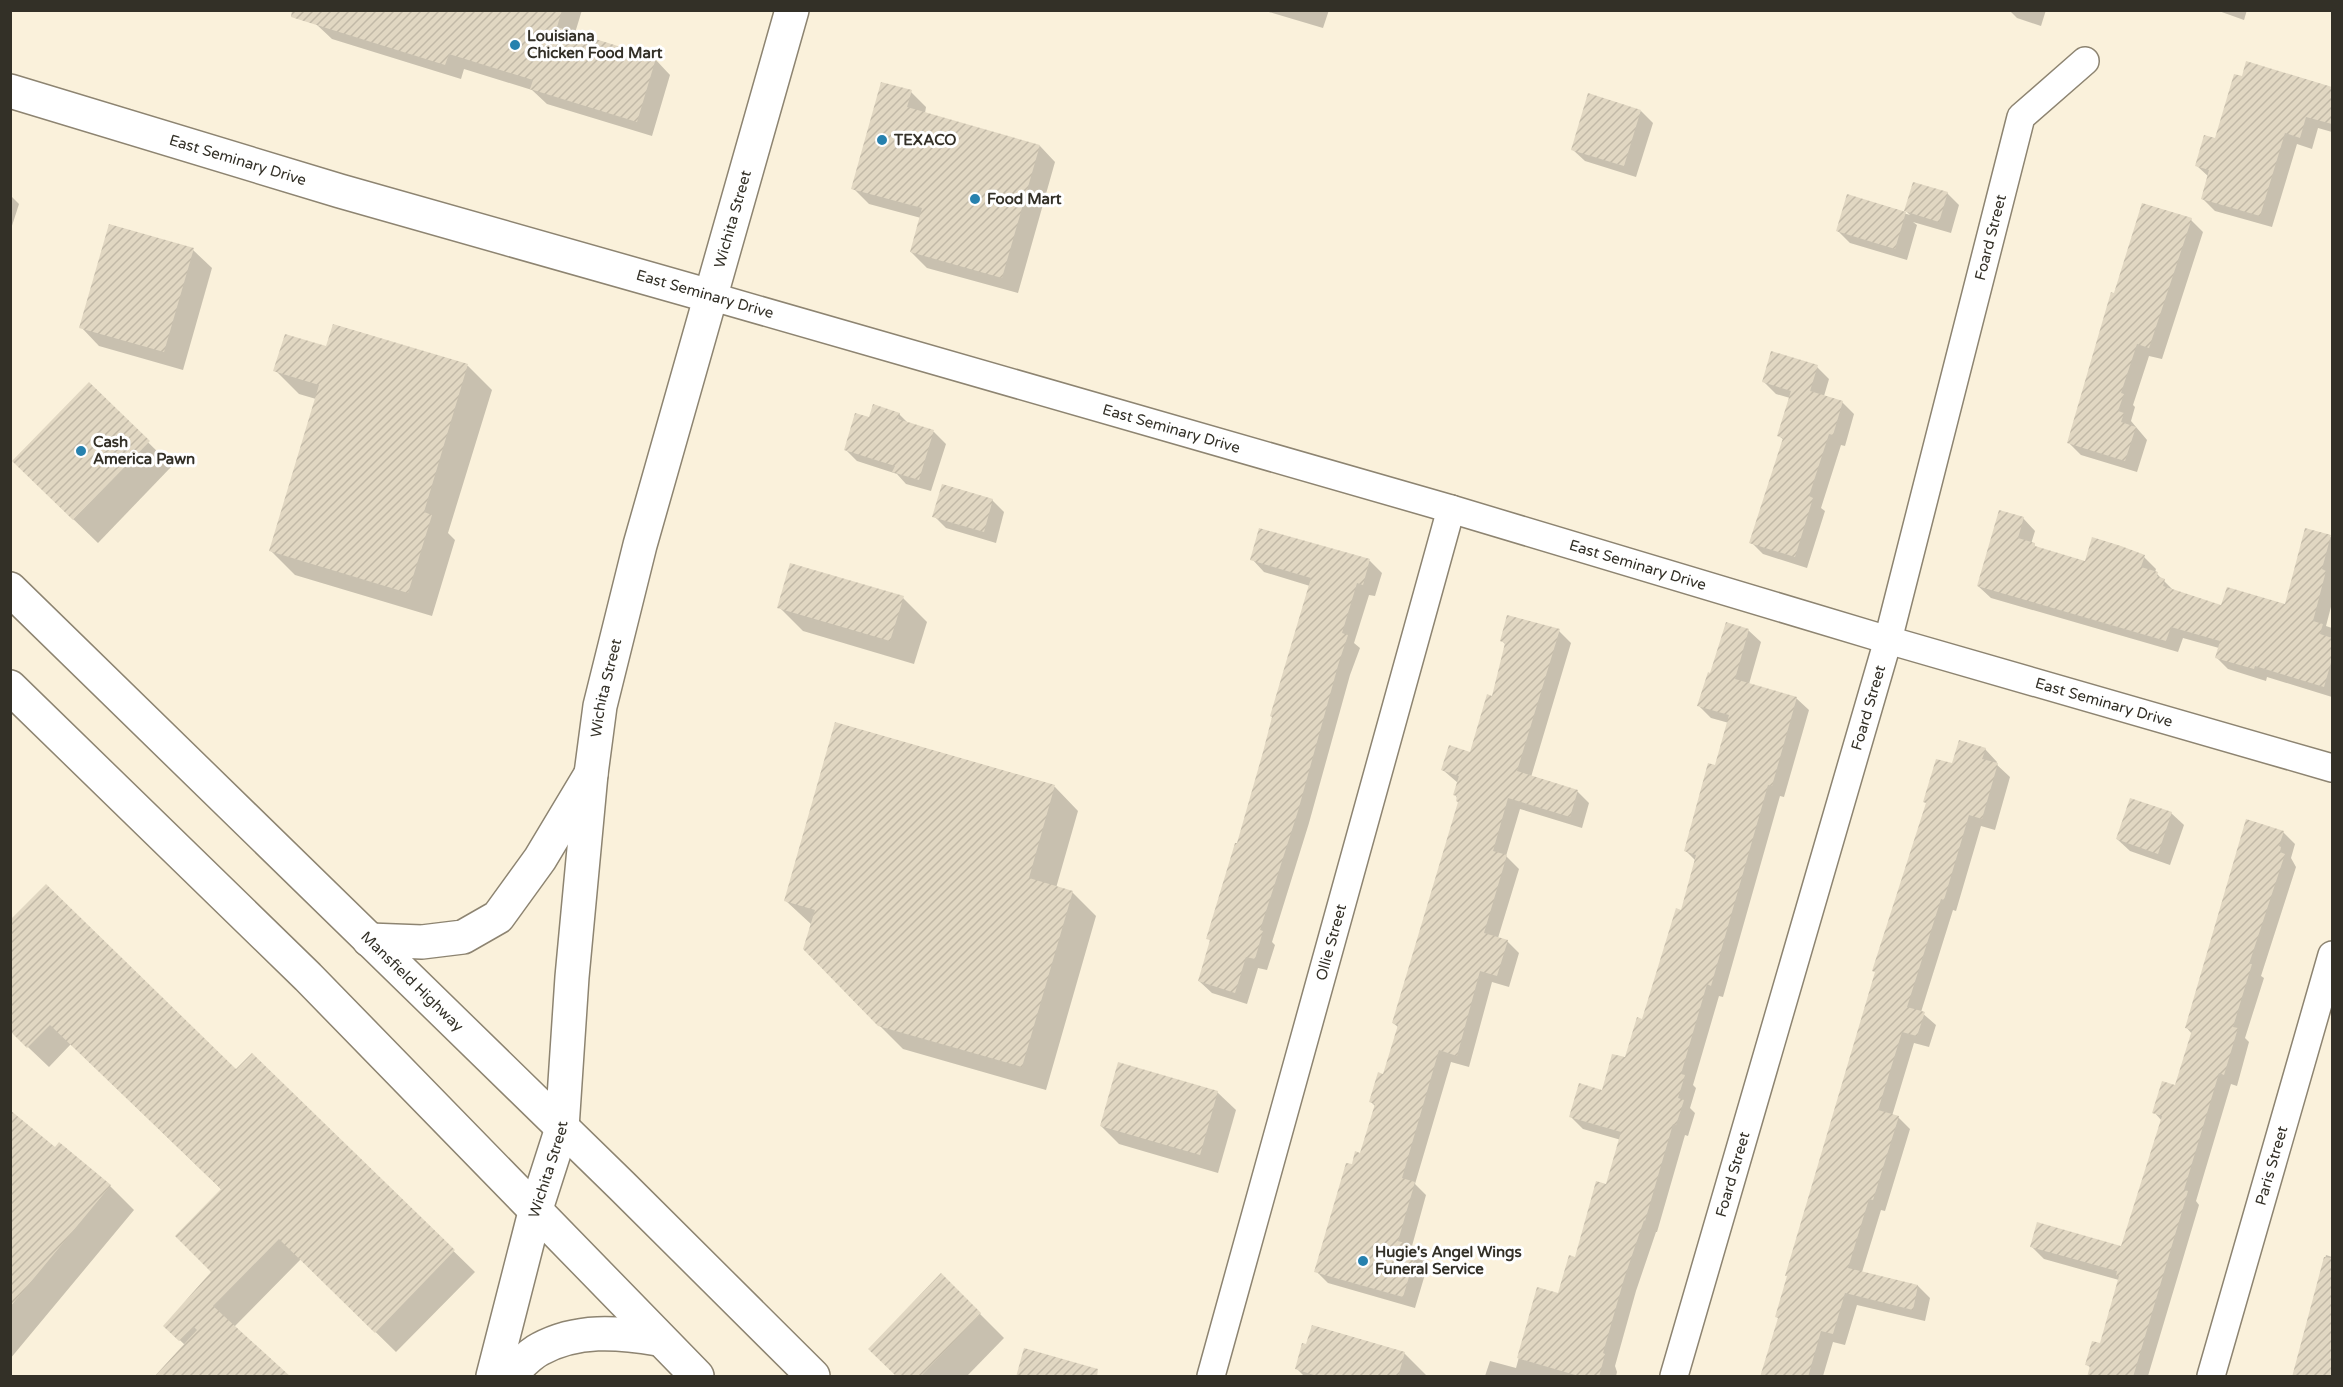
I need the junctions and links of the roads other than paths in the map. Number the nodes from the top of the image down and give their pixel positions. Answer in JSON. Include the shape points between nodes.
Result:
{"nodes":[{"id":1,"x":792,"y":10,"type":"edge"},
{"id":2,"x":2085,"y":61,"type":"dead end"},
{"id":3,"x":10,"y":91,"type":"edge"},
{"id":4,"x":710,"y":296,"type":"junction"},
{"id":5,"x":1451,"y":508,"type":"junction"},
{"id":6,"x":10,"y":589,"type":"edge"},
{"id":7,"x":1888,"y":640,"type":"junction"},
{"id":8,"x":10,"y":687,"type":"edge"},
{"id":9,"x":2332,"y":768,"type":"edge"},
{"id":10,"x":591,"y":774,"type":"junction"},
{"id":11,"x":369,"y":940,"type":"junction"},
{"id":12,"x":2332,"y":955,"type":"edge"},
{"id":13,"x":562,"y":1128,"type":"junction"},
{"id":14,"x":535,"y":1212,"type":"junction"},
{"id":15,"x":658,"y":1339,"type":"junction"},
{"id":16,"x":493,"y":1377,"type":"edge"},
{"id":17,"x":508,"y":1377,"type":"edge"},
{"id":18,"x":697,"y":1377,"type":"edge"},
{"id":19,"x":813,"y":1377,"type":"edge"},
{"id":20,"x":1211,"y":1377,"type":"edge"},
{"id":21,"x":1674,"y":1377,"type":"edge"},
{"id":22,"x":2211,"y":1377,"type":"edge"}],
"edges":[{"from":1,"to":4,"type":"main road","name":"Wichita Street"},
{"from":2,"to":7,"type":"street","name":"Foard Street","via":[[2021,117]]},
{"from":3,"to":4,"type":"main road","name":"East Seminary Drive","via":[[340,191]]},
{"from":4,"to":5,"type":"street","name":"East Seminary Drive"},
{"from":4,"to":10,"type":"main road","name":"Wichita Street","via":[[640,545],[600,706]]},
{"from":5,"to":7,"type":"street","name":"East Seminary Drive"},
{"from":5,"to":20,"type":"street","name":"Ollie Street"},
{"from":6,"to":11,"type":"main road","name":"Mansfield Highway"},
{"from":7,"to":9,"type":"street","name":"East Seminary Drive"},
{"from":7,"to":21,"type":"street","name":"Foard Street"},
{"from":8,"to":14,"type":"main road","via":[[308,977]]},
{"from":10,"to":11,"type":"main road","via":[[540,859],[498,916],[463,937],[422,942]]},
{"from":10,"to":13,"type":"main road","name":"Wichita Street"},
{"from":11,"to":13,"type":"main road","name":"Mansfield Highway"},
{"from":12,"to":22,"type":"street","name":"Paris Street"},
{"from":13,"to":14,"type":"main road","name":"Wichita Street"},
{"from":13,"to":19,"type":"main road","name":"Mansfield Highway"},
{"from":14,"to":15,"type":"main road"},
{"from":14,"to":16,"type":"main road","name":"Wichita Street"},
{"from":15,"to":17,"type":"main road","via":[[626,1333],[581,1334],[539,1349]]},
{"from":15,"to":18,"type":"main road"}]}
